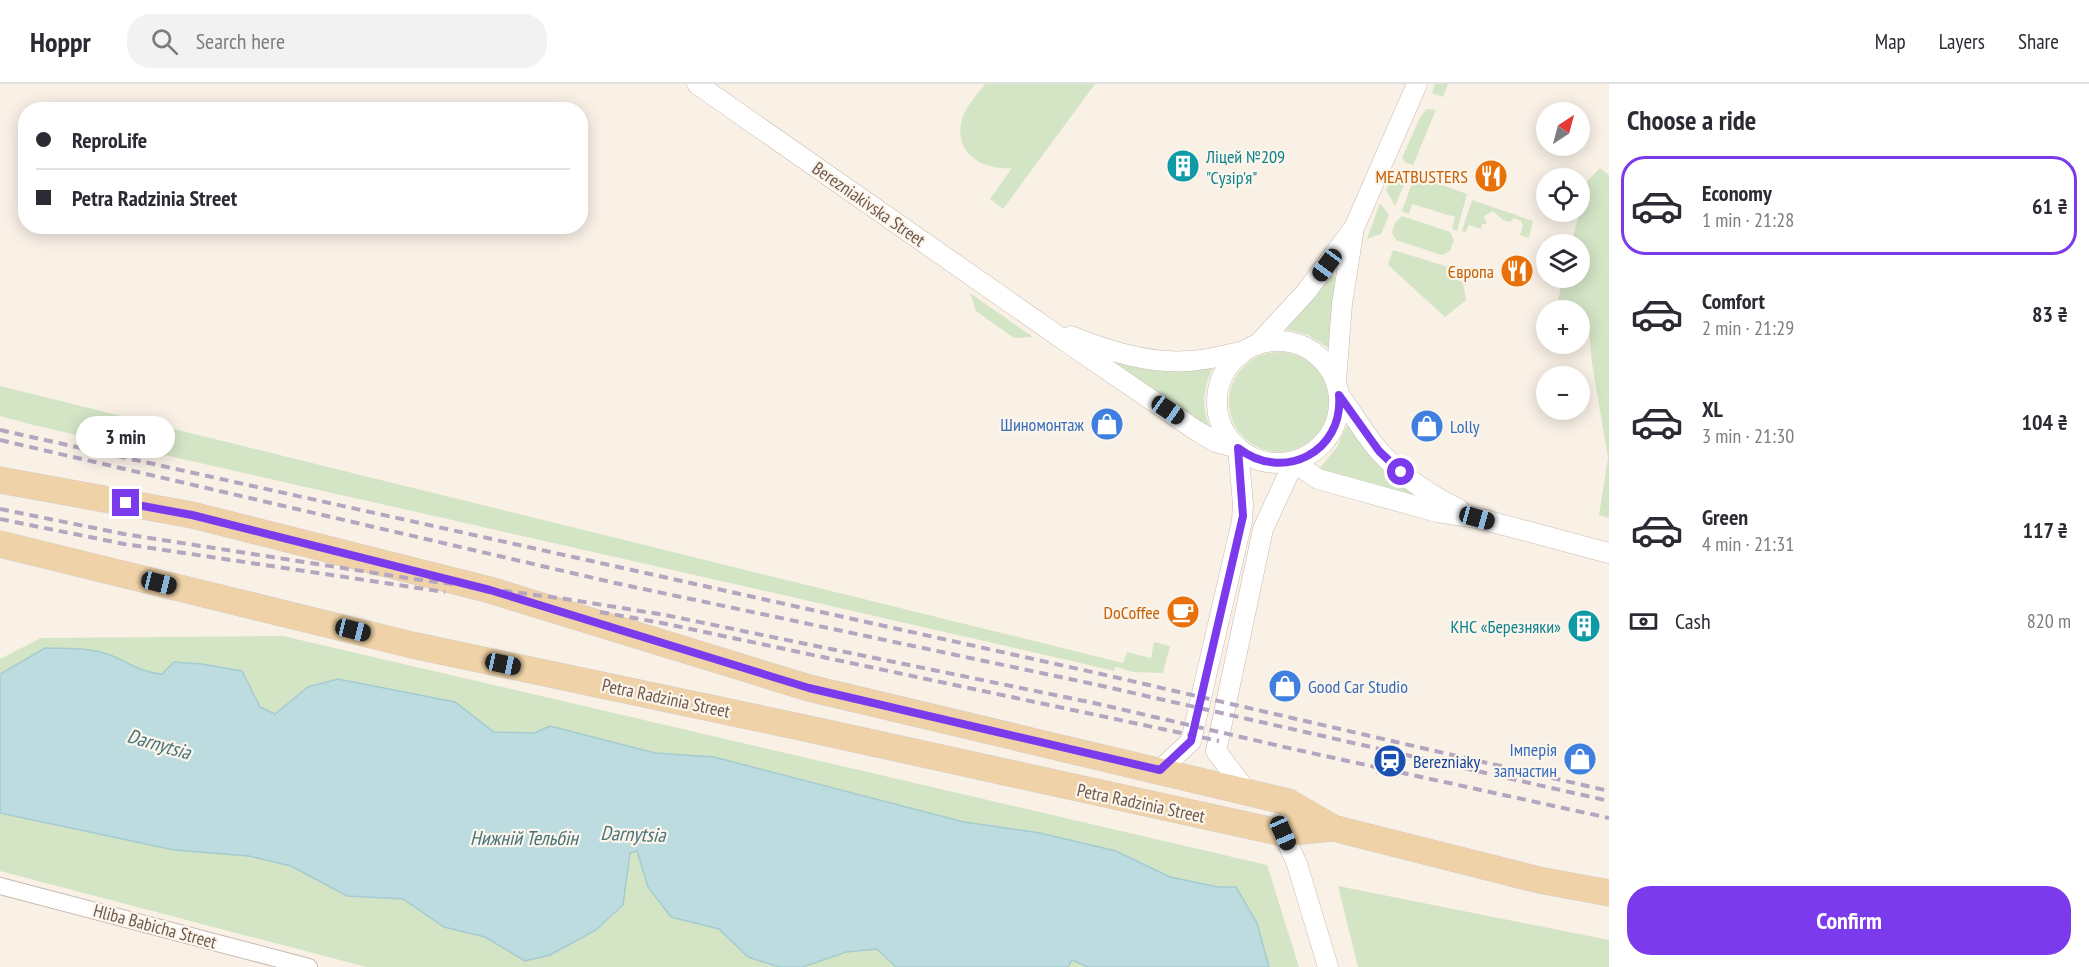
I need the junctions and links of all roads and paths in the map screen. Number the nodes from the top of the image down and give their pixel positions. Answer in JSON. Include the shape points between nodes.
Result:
{"nodes":[{"id":1,"x":697,"y":84,"type":"edge"},
{"id":2,"x":1417,"y":84,"type":"edge"},
{"id":3,"x":1354,"y":228,"type":"junction"},
{"id":4,"x":1041,"y":324,"type":"junction"},
{"id":5,"x":1251,"y":348,"type":"junction"},
{"id":6,"x":1337,"y":388,"type":"junction"},
{"id":7,"x":1206,"y":437,"type":"junction"},
{"id":8,"x":1238,"y":448,"type":"junction"},
{"id":9,"x":1294,"y":462,"type":"junction"},
{"id":10,"x":1318,"y":479,"type":"junction"},
{"id":11,"x":9,"y":482,"type":"edge"},
{"id":12,"x":1242,"y":498,"type":"junction"},
{"id":13,"x":1269,"y":513,"type":"junction"},
{"id":14,"x":1477,"y":518,"type":"junction"},
{"id":15,"x":1,"y":544,"type":"edge"},
{"id":16,"x":1609,"y":553,"type":"edge"},
{"id":17,"x":809,"y":688,"type":"junction"},
{"id":18,"x":800,"y":727,"type":"junction"},
{"id":19,"x":1160,"y":770,"type":"junction"},
{"id":20,"x":1247,"y":792,"type":"junction"},
{"id":21,"x":1332,"y":828,"type":"junction"},
{"id":22,"x":1283,"y":833,"type":"junction"},
{"id":23,"x":0,"y":886,"type":"edge"},
{"id":24,"x":1609,"y":893,"type":"edge"},
{"id":25,"x":1327,"y":962,"type":"edge"},
{"id":26,"x":309,"y":967,"type":"edge"}],
"edges":[{"from":1,"to":4,"type":"street","name":"Berezniakivska Street"},
{"from":2,"to":3,"type":"street"},
{"from":3,"to":5,"type":"street","via":[[1313,284]]},
{"from":3,"to":6,"type":"street","via":[[1342,304]]},
{"from":4,"to":5,"type":"street","name":"Berezniakivska Street","via":[[1103,348],[1156,359],[1192,361]]},
{"from":4,"to":7,"type":"street","name":"Berezniakivska Street"},
{"from":5,"to":6,"type":"street","via":[[1277,341],[1304,347],[1326,364]]},
{"from":5,"to":8,"type":"street","via":[[1225,372],[1217,395],[1221,424]]},
{"from":6,"to":9,"type":"street","via":[[1338,415],[1331,434],[1317,450]]},
{"from":6,"to":14,"type":"street","via":[[1389,462],[1433,496]]},
{"from":7,"to":8,"type":"street","name":"Berezniakivska Street"},
{"from":7,"to":12,"type":"street","via":[[1232,472]]},
{"from":8,"to":9,"type":"street","via":[[1264,462]]},
{"from":8,"to":12,"type":"street"},
{"from":9,"to":10,"type":"street"},
{"from":9,"to":13,"type":"street"},
{"from":10,"to":13,"type":"street","via":[[1294,486]]},
{"from":10,"to":14,"type":"street","via":[[1437,512]]},
{"from":11,"to":17,"type":"main road","name":"Petra Radzinia Street","via":[[192,515],[490,590]]},
{"from":12,"to":19,"type":"street","via":[[1243,516],[1191,741]]},
{"from":13,"to":20,"type":"street","via":[[1216,751]]},
{"from":14,"to":16,"type":"street"},
{"from":15,"to":18,"type":"main road","name":"Petra Radzinia Street","via":[[412,645]]},
{"from":17,"to":18,"type":"main road","via":[[792,706],[792,715]]},
{"from":17,"to":19,"type":"main road","name":"Petra Radzinia Street"},
{"from":18,"to":22,"type":"main road","name":"Petra Radzinia Street"},
{"from":19,"to":20,"type":"main road","name":"Petra Radzinia Street"},
{"from":20,"to":21,"type":"main road","name":"Petra Radzinia Street","via":[[1288,802]]},
{"from":21,"to":22,"type":"main road","name":"Petra Radzinia Street"},
{"from":21,"to":24,"type":"main road","name":"Petra Radzinia Street","via":[[1539,880]]},
{"from":22,"to":25,"type":"street","via":[[1297,864]]},
{"from":23,"to":26,"type":"street","name":"Hliba Babicha Street"}]}
